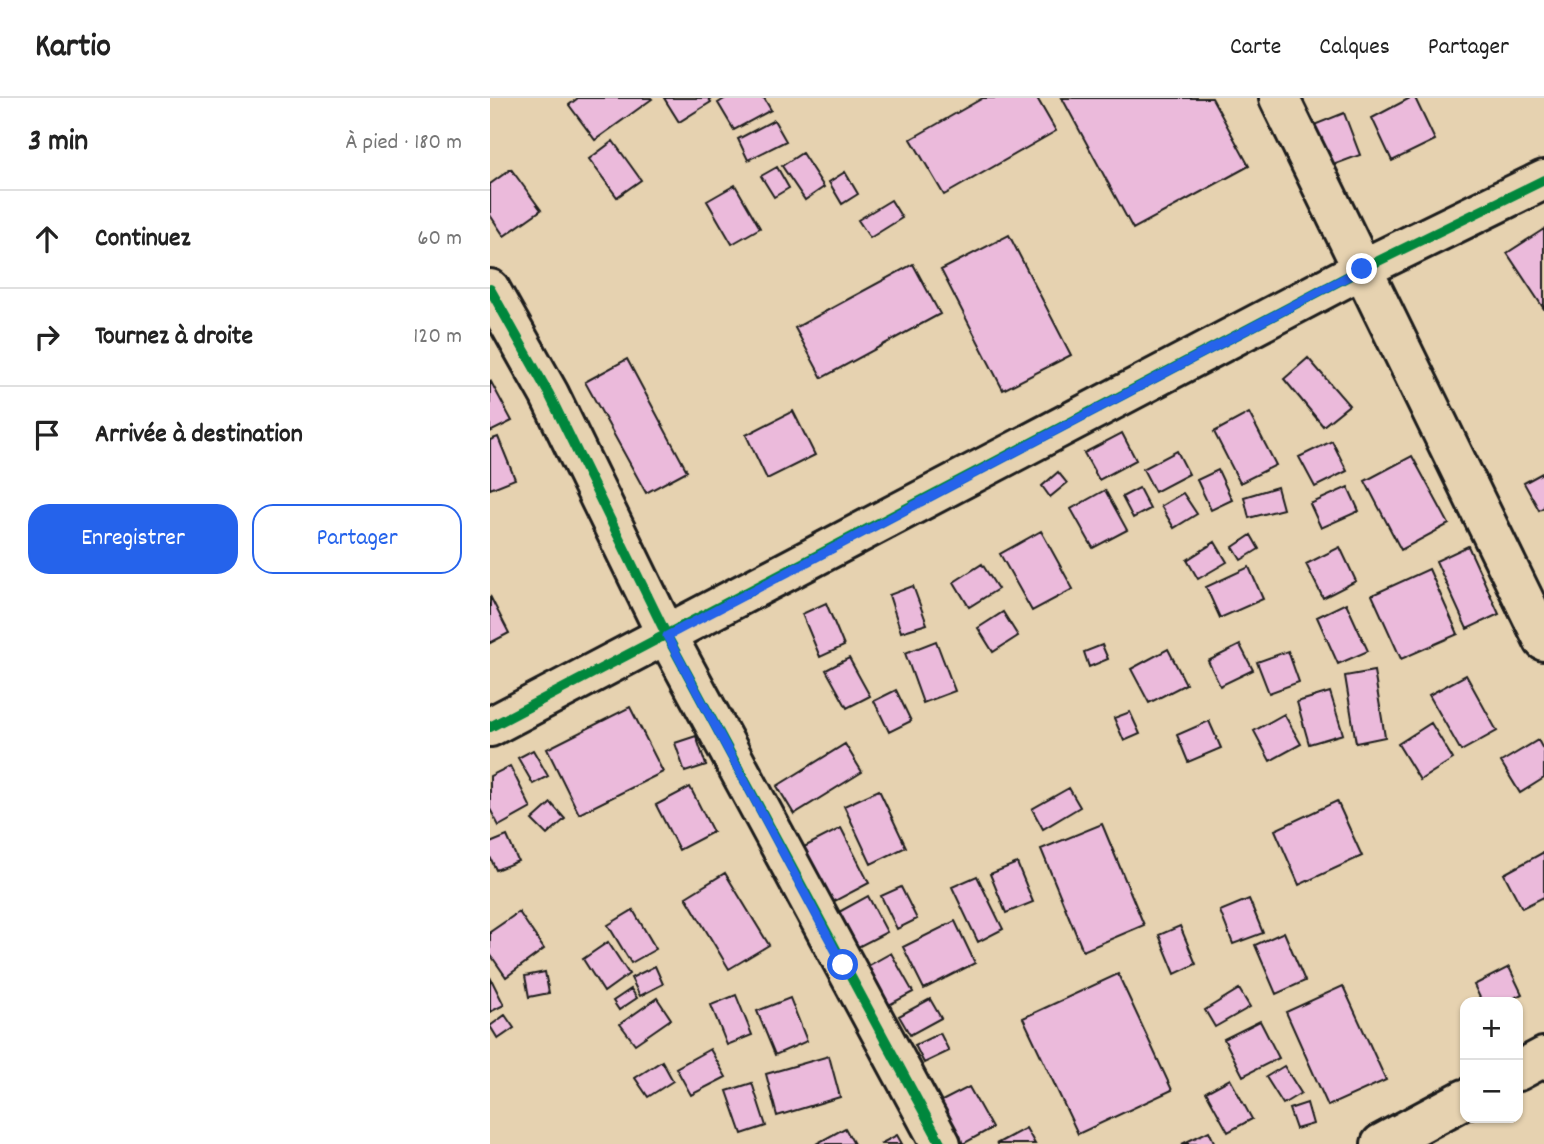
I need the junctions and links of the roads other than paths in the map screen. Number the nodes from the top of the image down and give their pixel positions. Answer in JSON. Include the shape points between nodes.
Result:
{"nodes":[{"id":1,"x":1279,"y":98,"type":"edge"},
{"id":2,"x":1544,"y":180,"type":"edge"},
{"id":3,"x":1362,"y":269,"type":"junction"},
{"id":4,"x":490,"y":289,"type":"edge"},
{"id":5,"x":667,"y":636,"type":"junction"},
{"id":6,"x":1544,"y":641,"type":"edge"},
{"id":7,"x":490,"y":727,"type":"edge"},
{"id":8,"x":1544,"y":1057,"type":"edge"},
{"id":9,"x":1523,"y":1068,"type":"edge"},
{"id":10,"x":1460,"y":1102,"type":"edge"},
{"id":11,"x":941,"y":1144,"type":"edge"},
{"id":12,"x":1381,"y":1144,"type":"edge"}],
"edges":[{"from":1,"to":3,"type":"street"},
{"from":2,"to":3,"type":"street"},
{"from":3,"to":5,"type":"street"},
{"from":3,"to":6,"type":"street"},
{"from":4,"to":5,"type":"street","via":[[550,394]]},
{"from":5,"to":7,"type":"street"},
{"from":5,"to":11,"type":"street"},
{"from":8,"to":9,"type":"street"},
{"from":10,"to":12,"type":"street"}]}
